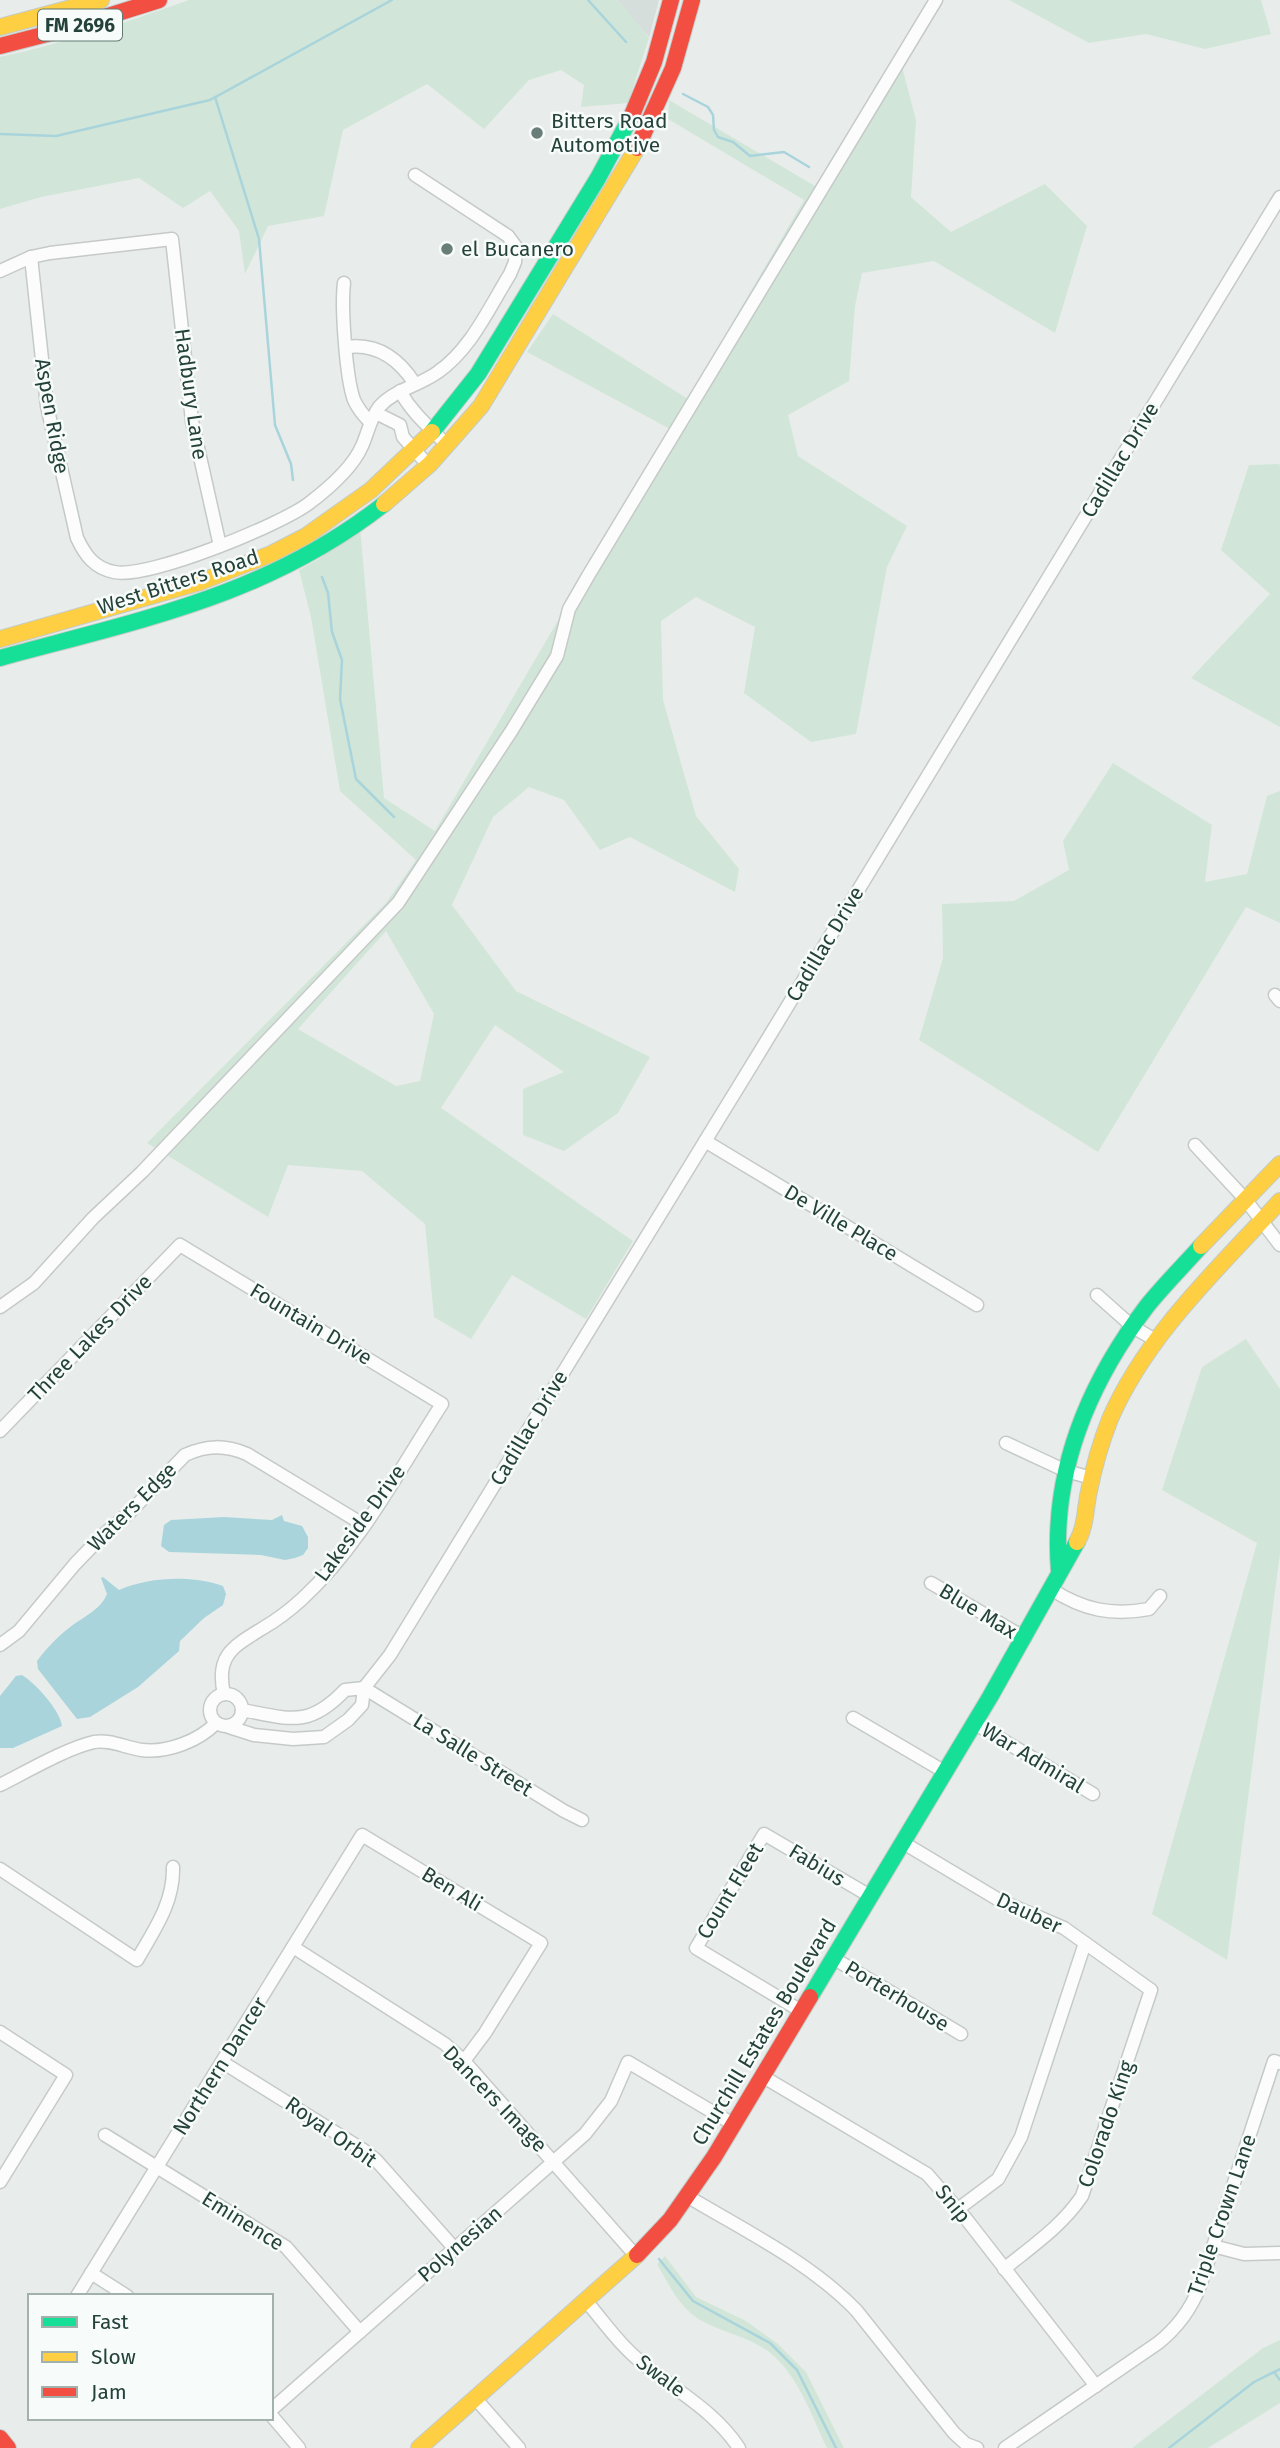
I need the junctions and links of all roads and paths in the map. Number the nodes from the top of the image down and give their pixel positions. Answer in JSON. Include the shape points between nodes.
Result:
{"nodes":[{"id":1,"x":102,"y":0,"type":"edge"},
{"id":2,"x":159,"y":0,"type":"edge"},
{"id":3,"x":671,"y":0,"type":"edge"},
{"id":4,"x":692,"y":0,"type":"edge"},
{"id":5,"x":936,"y":0,"type":"edge"},
{"id":6,"x":0,"y":27,"type":"edge"},
{"id":7,"x":0,"y":46,"type":"edge"},
{"id":8,"x":415,"y":174,"type":"dead end"},
{"id":9,"x":1280,"y":197,"type":"edge"},
{"id":10,"x":583,"y":204,"type":"junction"},
{"id":11,"x":599,"y":213,"type":"junction"},
{"id":12,"x":31,"y":257,"type":"junction"},
{"id":13,"x":0,"y":271,"type":"edge"},
{"id":14,"x":344,"y":284,"type":"dead end"},
{"id":15,"x":346,"y":347,"type":"junction"},
{"id":16,"x":415,"y":384,"type":"junction"},
{"id":17,"x":400,"y":391,"type":"junction"},
{"id":18,"x":414,"y":415,"type":"junction"},
{"id":19,"x":373,"y":418,"type":"junction"},
{"id":20,"x":400,"y":425,"type":"junction"},
{"id":21,"x":433,"y":431,"type":"junction"},
{"id":22,"x":447,"y":445,"type":"junction"},
{"id":23,"x":414,"y":451,"type":"junction"},
{"id":24,"x":428,"y":466,"type":"junction"},
{"id":25,"x":220,"y":546,"type":"junction"},
{"id":26,"x":282,"y":548,"type":"junction"},
{"id":27,"x":289,"y":566,"type":"junction"},
{"id":28,"x":0,"y":639,"type":"edge"},
{"id":29,"x":0,"y":658,"type":"edge"},
{"id":30,"x":705,"y":1141,"type":"junction"},
{"id":31,"x":1195,"y":1145,"type":"dead end"},
{"id":32,"x":1280,"y":1164,"type":"edge"},
{"id":33,"x":1245,"y":1199,"type":"junction"},
{"id":34,"x":1280,"y":1201,"type":"edge"},
{"id":35,"x":1261,"y":1221,"type":"junction"},
{"id":36,"x":180,"y":1245,"type":"joint"},
{"id":37,"x":1280,"y":1245,"type":"edge"},
{"id":38,"x":1097,"y":1296,"type":"dead end"},
{"id":39,"x":977,"y":1305,"type":"dead end"},
{"id":40,"x":0,"y":1307,"type":"edge"},
{"id":41,"x":1133,"y":1327,"type":"junction"},
{"id":42,"x":1157,"y":1341,"type":"junction"},
{"id":43,"x":442,"y":1404,"type":"joint"},
{"id":44,"x":0,"y":1431,"type":"edge"},
{"id":45,"x":1006,"y":1443,"type":"dead end"},
{"id":46,"x":1066,"y":1471,"type":"junction"},
{"id":47,"x":1092,"y":1478,"type":"junction"},
{"id":48,"x":364,"y":1525,"type":"junction"},
{"id":49,"x":1059,"y":1570,"type":"junction"},
{"id":50,"x":931,"y":1583,"type":"dead end"},
{"id":51,"x":1051,"y":1589,"type":"junction"},
{"id":52,"x":1160,"y":1596,"type":"dead end"},
{"id":53,"x":1024,"y":1638,"type":"junction"},
{"id":54,"x":0,"y":1645,"type":"edge"},
{"id":55,"x":364,"y":1688,"type":"junction"},
{"id":56,"x":225,"y":1694,"type":"junction"},
{"id":57,"x":326,"y":1708,"type":"junction"},
{"id":58,"x":242,"y":1710,"type":"junction"},
{"id":59,"x":284,"y":1718,"type":"junction"},
{"id":60,"x":853,"y":1718,"type":"dead end"},
{"id":61,"x":974,"y":1723,"type":"junction"},
{"id":62,"x":223,"y":1725,"type":"junction"},
{"id":63,"x":340,"y":1727,"type":"junction"},
{"id":64,"x":282,"y":1737,"type":"junction"},
{"id":65,"x":945,"y":1772,"type":"junction"},
{"id":66,"x":0,"y":1785,"type":"edge"},
{"id":67,"x":1093,"y":1794,"type":"dead end"},
{"id":68,"x":582,"y":1820,"type":"dead end"},
{"id":69,"x":764,"y":1834,"type":"joint"},
{"id":70,"x":362,"y":1835,"type":"joint"},
{"id":71,"x":902,"y":1842,"type":"junction"},
{"id":72,"x":173,"y":1867,"type":"dead end"},
{"id":73,"x":0,"y":1869,"type":"edge"},
{"id":74,"x":870,"y":1896,"type":"junction"},
{"id":75,"x":1085,"y":1942,"type":"junction"},
{"id":76,"x":293,"y":1947,"type":"junction"},
{"id":77,"x":833,"y":1958,"type":"junction"},
{"id":78,"x":1151,"y":1990,"type":"joint"},
{"id":79,"x":802,"y":2011,"type":"junction"},
{"id":80,"x":0,"y":2032,"type":"edge"},
{"id":81,"x":961,"y":2034,"type":"dead end"},
{"id":82,"x":464,"y":2061,"type":"junction"},
{"id":83,"x":222,"y":2062,"type":"junction"},
{"id":84,"x":1277,"y":2062,"type":"edge"},
{"id":85,"x":762,"y":2076,"type":"junction"},
{"id":86,"x":733,"y":2124,"type":"junction"},
{"id":87,"x":105,"y":2135,"type":"dead end"},
{"id":88,"x":554,"y":2162,"type":"junction"},
{"id":89,"x":157,"y":2167,"type":"junction"},
{"id":90,"x":0,"y":2182,"type":"edge"},
{"id":91,"x":687,"y":2196,"type":"junction"},
{"id":92,"x":958,"y":2209,"type":"junction"},
{"id":93,"x":1213,"y":2246,"type":"junction"},
{"id":94,"x":455,"y":2249,"type":"junction"},
{"id":95,"x":1280,"y":2253,"type":"edge"},
{"id":96,"x":636,"y":2256,"type":"junction"},
{"id":97,"x":91,"y":2273,"type":"junction"},
{"id":98,"x":1008,"y":2274,"type":"junction"},
{"id":99,"x":78,"y":2294,"type":"edge"},
{"id":100,"x":124,"y":2294,"type":"edge"},
{"id":101,"x":586,"y":2301,"type":"junction"},
{"id":102,"x":360,"y":2332,"type":"junction"},
{"id":103,"x":1096,"y":2386,"type":"junction"},
{"id":104,"x":475,"y":2398,"type":"junction"},
{"id":105,"x":273,"y":2408,"type":"edge"},
{"id":106,"x":273,"y":2417,"type":"edge"},
{"id":107,"x":0,"y":2438,"type":"edge"},
{"id":108,"x":8,"y":2448,"type":"edge"},
{"id":109,"x":299,"y":2448,"type":"edge"},
{"id":110,"x":419,"y":2448,"type":"edge"},
{"id":111,"x":519,"y":2448,"type":"edge"},
{"id":112,"x":739,"y":2448,"type":"edge"},
{"id":113,"x":977,"y":2448,"type":"edge"},
{"id":114,"x":1005,"y":2448,"type":"edge"}],
"edges":[{"from":1,"to":6,"type":"main road","number":"FM 2696"},
{"from":2,"to":7,"type":"main road","number":"FM 2696"},
{"from":3,"to":10,"type":"main road","name":"West Bitters Road","via":[[636,107]]},
{"from":4,"to":11,"type":"main road","name":"West Bitters Road","via":[[655,116]]},
{"from":5,"to":40,"type":"street","via":[[587,576],[569,609],[557,656],[398,904],[34,1283]]},
{"from":8,"to":16,"type":"street","via":[[508,236],[516,247],[510,274],[466,346],[438,373]]},
{"from":9,"to":30,"type":"street","name":"Cadillac Drive"},
{"from":10,"to":11,"type":"main road"},
{"from":10,"to":21,"type":"main road","name":"West Bitters Road","via":[[478,374]]},
{"from":11,"to":22,"type":"main road","name":"West Bitters Road","via":[[480,407]]},
{"from":12,"to":13,"type":"street"},
{"from":12,"to":25,"type":"street","name":"Aspen Ridge","via":[[51,431],[84,554],[116,573]]},
{"from":12,"to":25,"type":"street","name":"Hadbury Lane","via":[[172,239],[195,435]]},
{"from":14,"to":15,"type":"street"},
{"from":15,"to":16,"type":"street","via":[[359,345],[385,353]]},
{"from":15,"to":19,"type":"street","via":[[353,397],[359,411]]},
{"from":16,"to":17,"type":"street"},
{"from":17,"to":18,"type":"street"},
{"from":17,"to":19,"type":"street"},
{"from":18,"to":20,"type":"street","via":[[403,418]]},
{"from":18,"to":21,"type":"street"},
{"from":19,"to":20,"type":"street"},
{"from":19,"to":25,"type":"street","via":[[355,459],[307,505]]},
{"from":20,"to":23,"type":"street"},
{"from":21,"to":22,"type":"street"},
{"from":21,"to":23,"type":"main road","name":"West Bitters Road"},
{"from":22,"to":24,"type":"main road","name":"West Bitters Road"},
{"from":23,"to":24,"type":"street"},
{"from":23,"to":26,"type":"main road","name":"West Bitters Road","via":[[356,502]]},
{"from":24,"to":27,"type":"main road","name":"West Bitters Road","via":[[339,537]]},
{"from":26,"to":27,"type":"main road"},
{"from":26,"to":28,"type":"main road","name":"West Bitters Road","via":[[188,586]]},
{"from":27,"to":29,"type":"main road","name":"West Bitters Road","via":[[230,592]]},
{"from":30,"to":39,"type":"street","name":"De Ville Place"},
{"from":30,"to":55,"type":"street","name":"Cadillac Drive","via":[[390,1655]]},
{"from":31,"to":33,"type":"street"},
{"from":32,"to":33,"type":"main road","name":"Churchill Estates Boulevard"},
{"from":33,"to":35,"type":"street"},
{"from":33,"to":41,"type":"main road","name":"Churchill Estates Boulevard"},
{"from":34,"to":35,"type":"main road","name":"Churchill Estates Boulevard"},
{"from":35,"to":37,"type":"street"},
{"from":35,"to":42,"type":"main road","name":"Churchill Estates Boulevard"},
{"from":36,"to":43,"type":"street","name":"Fountain Drive"},
{"from":36,"to":44,"type":"street","name":"Three Lakes Drive"},
{"from":38,"to":41,"type":"street"},
{"from":41,"to":42,"type":"street"},
{"from":41,"to":46,"type":"main road","name":"Churchill Estates Boulevard","via":[[1086,1409]]},
{"from":42,"to":47,"type":"main road","name":"Churchill Estates Boulevard","via":[[1110,1420]]},
{"from":43,"to":48,"type":"street","name":"Lakeside Drive"},
{"from":45,"to":46,"type":"street"},
{"from":46,"to":47,"type":"street"},
{"from":46,"to":49,"type":"main road","name":"Churchill Estates Boulevard","via":[[1056,1527]]},
{"from":47,"to":49,"type":"main road","name":"Churchill Estates Boulevard","via":[[1083,1531]]},
{"from":48,"to":54,"type":"street","name":"Waters Edge","via":[[247,1454],[215,1446],[197,1449],[186,1454],[102,1536],[19,1631]]},
{"from":48,"to":56,"type":"street","name":"Lakeside Drive","via":[[316,1585],[228,1653],[223,1663]]},
{"from":49,"to":51,"type":"main road","name":"Churchill Estates Boulevard"},
{"from":50,"to":53,"type":"street","name":"Blue Max"},
{"from":51,"to":52,"type":"street","via":[[1083,1607],[1114,1613],[1149,1609]]},
{"from":51,"to":53,"type":"main road","name":"Churchill Estates Boulevard"},
{"from":53,"to":61,"type":"main road","name":"Churchill Estates Boulevard"},
{"from":55,"to":57,"type":"street","via":[[345,1690]]},
{"from":55,"to":63,"type":"street","via":[[362,1705]]},
{"from":55,"to":68,"type":"street","name":"La Salle Street"},
{"from":56,"to":58,"type":"street","via":[[239,1700]]},
{"from":56,"to":62,"type":"street","via":[[210,1706],[211,1716]]},
{"from":57,"to":59,"type":"street","via":[[302,1718]]},
{"from":57,"to":63,"type":"street"},
{"from":58,"to":59,"type":"street"},
{"from":58,"to":62,"type":"street","via":[[238,1720]]},
{"from":59,"to":64,"type":"street"},
{"from":60,"to":65,"type":"street"},
{"from":61,"to":65,"type":"main road","name":"Churchill Estates Boulevard"},
{"from":61,"to":67,"type":"street","name":"War Admiral"},
{"from":62,"to":64,"type":"street","via":[[254,1735]]},
{"from":62,"to":66,"type":"street","via":[[160,1750],[96,1742]]},
{"from":63,"to":64,"type":"street","via":[[324,1737]]},
{"from":65,"to":71,"type":"main road","name":"Churchill Estates Boulevard"},
{"from":69,"to":74,"type":"street","name":"Fabius"},
{"from":69,"to":79,"type":"street","name":"Count Fleet","via":[[696,1948]]},
{"from":70,"to":76,"type":"street","name":"Northern Dancer"},
{"from":70,"to":82,"type":"street","name":"Ben Ali","via":[[541,1943]]},
{"from":71,"to":74,"type":"main road","name":"Churchill Estates Boulevard"},
{"from":71,"to":75,"type":"street","name":"Dauber","via":[[999,1900]]},
{"from":72,"to":73,"type":"street","via":[[167,1906],[137,1960]]},
{"from":74,"to":77,"type":"main road","name":"Churchill Estates Boulevard"},
{"from":75,"to":78,"type":"street","name":"Dauber"},
{"from":75,"to":92,"type":"street","via":[[1021,2137],[998,2179]]},
{"from":76,"to":82,"type":"street","name":"Dancers Image"},
{"from":76,"to":83,"type":"street","name":"Northern Dancer"},
{"from":77,"to":79,"type":"main road","name":"Churchill Estates Boulevard"},
{"from":77,"to":81,"type":"street","name":"Porterhouse"},
{"from":78,"to":98,"type":"street","name":"Colorado King","via":[[1082,2196],[1071,2213]]},
{"from":79,"to":85,"type":"main road","name":"Churchill Estates Boulevard"},
{"from":80,"to":90,"type":"street","via":[[66,2076]]},
{"from":82,"to":88,"type":"street","name":"Dancers Image"},
{"from":83,"to":89,"type":"street","name":"Northern Dancer"},
{"from":83,"to":94,"type":"street","name":"Royal Orbit","via":[[362,2148]]},
{"from":84,"to":93,"type":"street","name":"Triple Crown Lane"},
{"from":85,"to":86,"type":"main road","name":"Churchill Estates Boulevard"},
{"from":85,"to":92,"type":"street","name":"Snip","via":[[927,2174]]},
{"from":86,"to":88,"type":"street","name":"Polynesian","via":[[628,2062],[604,2112]]},
{"from":86,"to":91,"type":"main road","name":"Churchill Estates Boulevard"},
{"from":87,"to":89,"type":"street","name":"Eminence"},
{"from":88,"to":94,"type":"street","name":"Polynesian"},
{"from":88,"to":96,"type":"street","name":"Dancers Image"},
{"from":89,"to":97,"type":"street","name":"Northern Dancer"},
{"from":89,"to":102,"type":"street","name":"Eminence","via":[[286,2247]]},
{"from":91,"to":96,"type":"main road","name":"Churchill Estates Boulevard"},
{"from":91,"to":113,"type":"street","via":[[839,2292],[954,2433]]},
{"from":92,"to":98,"type":"street","name":"Snip"},
{"from":93,"to":95,"type":"street","via":[[1244,2254]]},
{"from":93,"to":103,"type":"street","name":"Triple Crown Lane","via":[[1195,2297],[1175,2327]]},
{"from":94,"to":102,"type":"street","name":"Polynesian"},
{"from":96,"to":101,"type":"main road","name":"Churchill Estates Boulevard"},
{"from":97,"to":99,"type":"street","name":"Northern Dancer"},
{"from":97,"to":100,"type":"street"},
{"from":98,"to":103,"type":"street","name":"Snip"},
{"from":101,"to":104,"type":"main road","name":"Churchill Estates Boulevard"},
{"from":101,"to":112,"type":"street","name":"Swale","via":[[633,2356],[711,2415]]},
{"from":102,"to":105,"type":"street","name":"Polynesian"},
{"from":103,"to":114,"type":"street","name":"Triple Crown Lane"},
{"from":104,"to":110,"type":"main road","name":"Churchill Estates Boulevard"},
{"from":104,"to":111,"type":"street"},
{"from":106,"to":109,"type":"street"},
{"from":107,"to":108,"type":"main road"}]}
